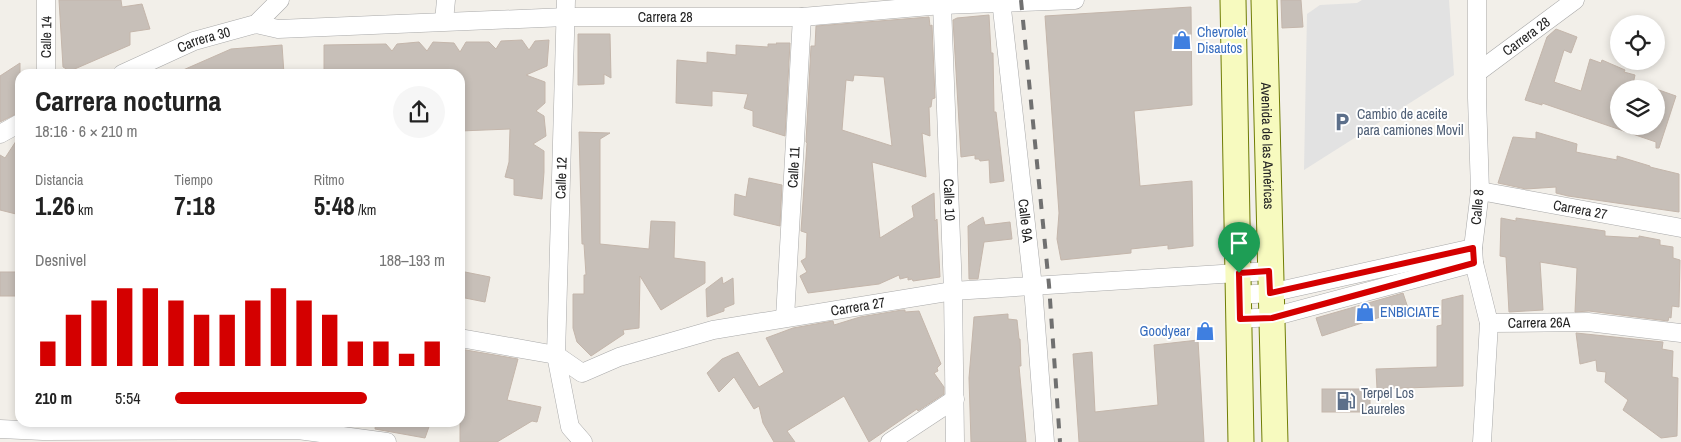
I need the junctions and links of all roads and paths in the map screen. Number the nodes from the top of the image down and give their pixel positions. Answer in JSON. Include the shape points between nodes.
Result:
{"nodes":[{"id":1,"x":46,"y":0,"type":"edge"},
{"id":2,"x":280,"y":0,"type":"edge"},
{"id":3,"x":446,"y":0,"type":"edge"},
{"id":4,"x":1075,"y":0,"type":"edge"},
{"id":5,"x":1233,"y":0,"type":"edge"},
{"id":6,"x":1264,"y":0,"type":"edge"},
{"id":7,"x":1477,"y":0,"type":"edge"},
{"id":8,"x":1575,"y":0,"type":"edge"},
{"id":9,"x":1001,"y":1,"type":"edge"},
{"id":10,"x":941,"y":2,"type":"edge"},
{"id":11,"x":566,"y":8,"type":"edge"},
{"id":12,"x":802,"y":18,"type":"junction"},
{"id":13,"x":444,"y":21,"type":"junction"},
{"id":14,"x":256,"y":24,"type":"junction"},
{"id":15,"x":46,"y":69,"type":"edge"},
{"id":16,"x":133,"y":69,"type":"edge"},
{"id":17,"x":1478,"y":72,"type":"junction"},
{"id":18,"x":15,"y":126,"type":"edge"},
{"id":19,"x":0,"y":134,"type":"edge"},
{"id":20,"x":1480,"y":191,"type":"junction"},
{"id":21,"x":1681,"y":228,"type":"edge"},
{"id":22,"x":1473,"y":255,"type":"junction"},
{"id":23,"x":1270,"y":282,"type":"junction"},
{"id":24,"x":1033,"y":287,"type":"junction"},
{"id":25,"x":953,"y":291,"type":"junction"},
{"id":26,"x":1239,"y":296,"type":"junction"},
{"id":27,"x":786,"y":318,"type":"junction"},
{"id":28,"x":1272,"y":318,"type":"junction"},
{"id":29,"x":1489,"y":323,"type":"junction"},
{"id":30,"x":1681,"y":333,"type":"edge"},
{"id":31,"x":465,"y":339,"type":"edge"},
{"id":32,"x":556,"y":355,"type":"junction"},
{"id":33,"x":955,"y":399,"type":"junction"},
{"id":34,"x":0,"y":429,"type":"edge"},
{"id":35,"x":43,"y":431,"type":"edge"},
{"id":36,"x":298,"y":431,"type":"edge"},
{"id":37,"x":388,"y":442,"type":"edge"},
{"id":38,"x":583,"y":442,"type":"edge"},
{"id":39,"x":890,"y":442,"type":"edge"},
{"id":40,"x":955,"y":442,"type":"edge"},
{"id":41,"x":1045,"y":442,"type":"edge"},
{"id":42,"x":1241,"y":442,"type":"edge"},
{"id":43,"x":1275,"y":442,"type":"edge"},
{"id":44,"x":1482,"y":442,"type":"edge"}],
"edges":[{"from":1,"to":15,"type":"street","name":"Calle 14"},
{"from":2,"to":14,"type":"street","name":"Carrera 30"},
{"from":3,"to":13,"type":"street"},
{"from":4,"to":9,"type":"street","name":"Carrera 28"},
{"from":5,"to":26,"type":"main road"},
{"from":6,"to":23,"type":"main road","name":"Avenida de las Américas"},
{"from":7,"to":17,"type":"street","name":"Calle 8"},
{"from":8,"to":17,"type":"street","name":"Carrera 28"},
{"from":9,"to":10,"type":"street","name":"Carrera 28"},
{"from":9,"to":24,"type":"street","name":"Calle 9A"},
{"from":10,"to":12,"type":"street","name":"Carrera 28"},
{"from":10,"to":25,"type":"street","name":"Calle 10"},
{"from":11,"to":12,"type":"street","name":"Carrera 28"},
{"from":11,"to":13,"type":"street","name":"Carrera 28"},
{"from":11,"to":32,"type":"street","name":"Calle 12"},
{"from":12,"to":27,"type":"street","name":"Calle 11"},
{"from":13,"to":14,"type":"street","name":"Carrera 28","via":[[278,29]]},
{"from":14,"to":16,"type":"street","name":"Carrera 30","via":[[194,42]]},
{"from":17,"to":20,"type":"street","name":"Calle 8"},
{"from":18,"to":19,"type":"street"},
{"from":20,"to":21,"type":"street","name":"Carrera 27"},
{"from":20,"to":22,"type":"street","name":"Calle 8"},
{"from":22,"to":23,"type":"street","name":"Carrera 27"},
{"from":22,"to":28,"type":"street","name":"Carrera 27"},
{"from":22,"to":29,"type":"street","name":"Calle 8"},
{"from":23,"to":26,"type":"street","name":"Carrera 27"},
{"from":23,"to":28,"type":"main road","name":"Avenida de las Américas"},
{"from":24,"to":25,"type":"street","name":"Carrera 27"},
{"from":24,"to":26,"type":"street","name":"Carrera 27"},
{"from":24,"to":41,"type":"street","name":"Calle 9A"},
{"from":25,"to":27,"type":"street","name":"Carrera 27"},
{"from":25,"to":33,"type":"street","name":"Calle 10"},
{"from":26,"to":28,"type":"street","name":"Carrera 27"},
{"from":26,"to":42,"type":"main road"},
{"from":27,"to":32,"type":"street","name":"Carrera 27","via":[[713,330],[619,357],[582,373]]},
{"from":28,"to":43,"type":"main road","name":"Avenida de las Américas"},
{"from":29,"to":30,"type":"street","name":"Carrera 26A","via":[[1588,322]]},
{"from":29,"to":44,"type":"street","name":"Calle 8"},
{"from":31,"to":32,"type":"street","name":"Carrera 27"},
{"from":32,"to":38,"type":"street","name":"Calle 12","via":[[570,427]]},
{"from":33,"to":39,"type":"street"},
{"from":33,"to":40,"type":"street","name":"Calle 10"},
{"from":34,"to":35,"type":"street"},
{"from":35,"to":36,"type":"street"},
{"from":36,"to":37,"type":"street"}]}
